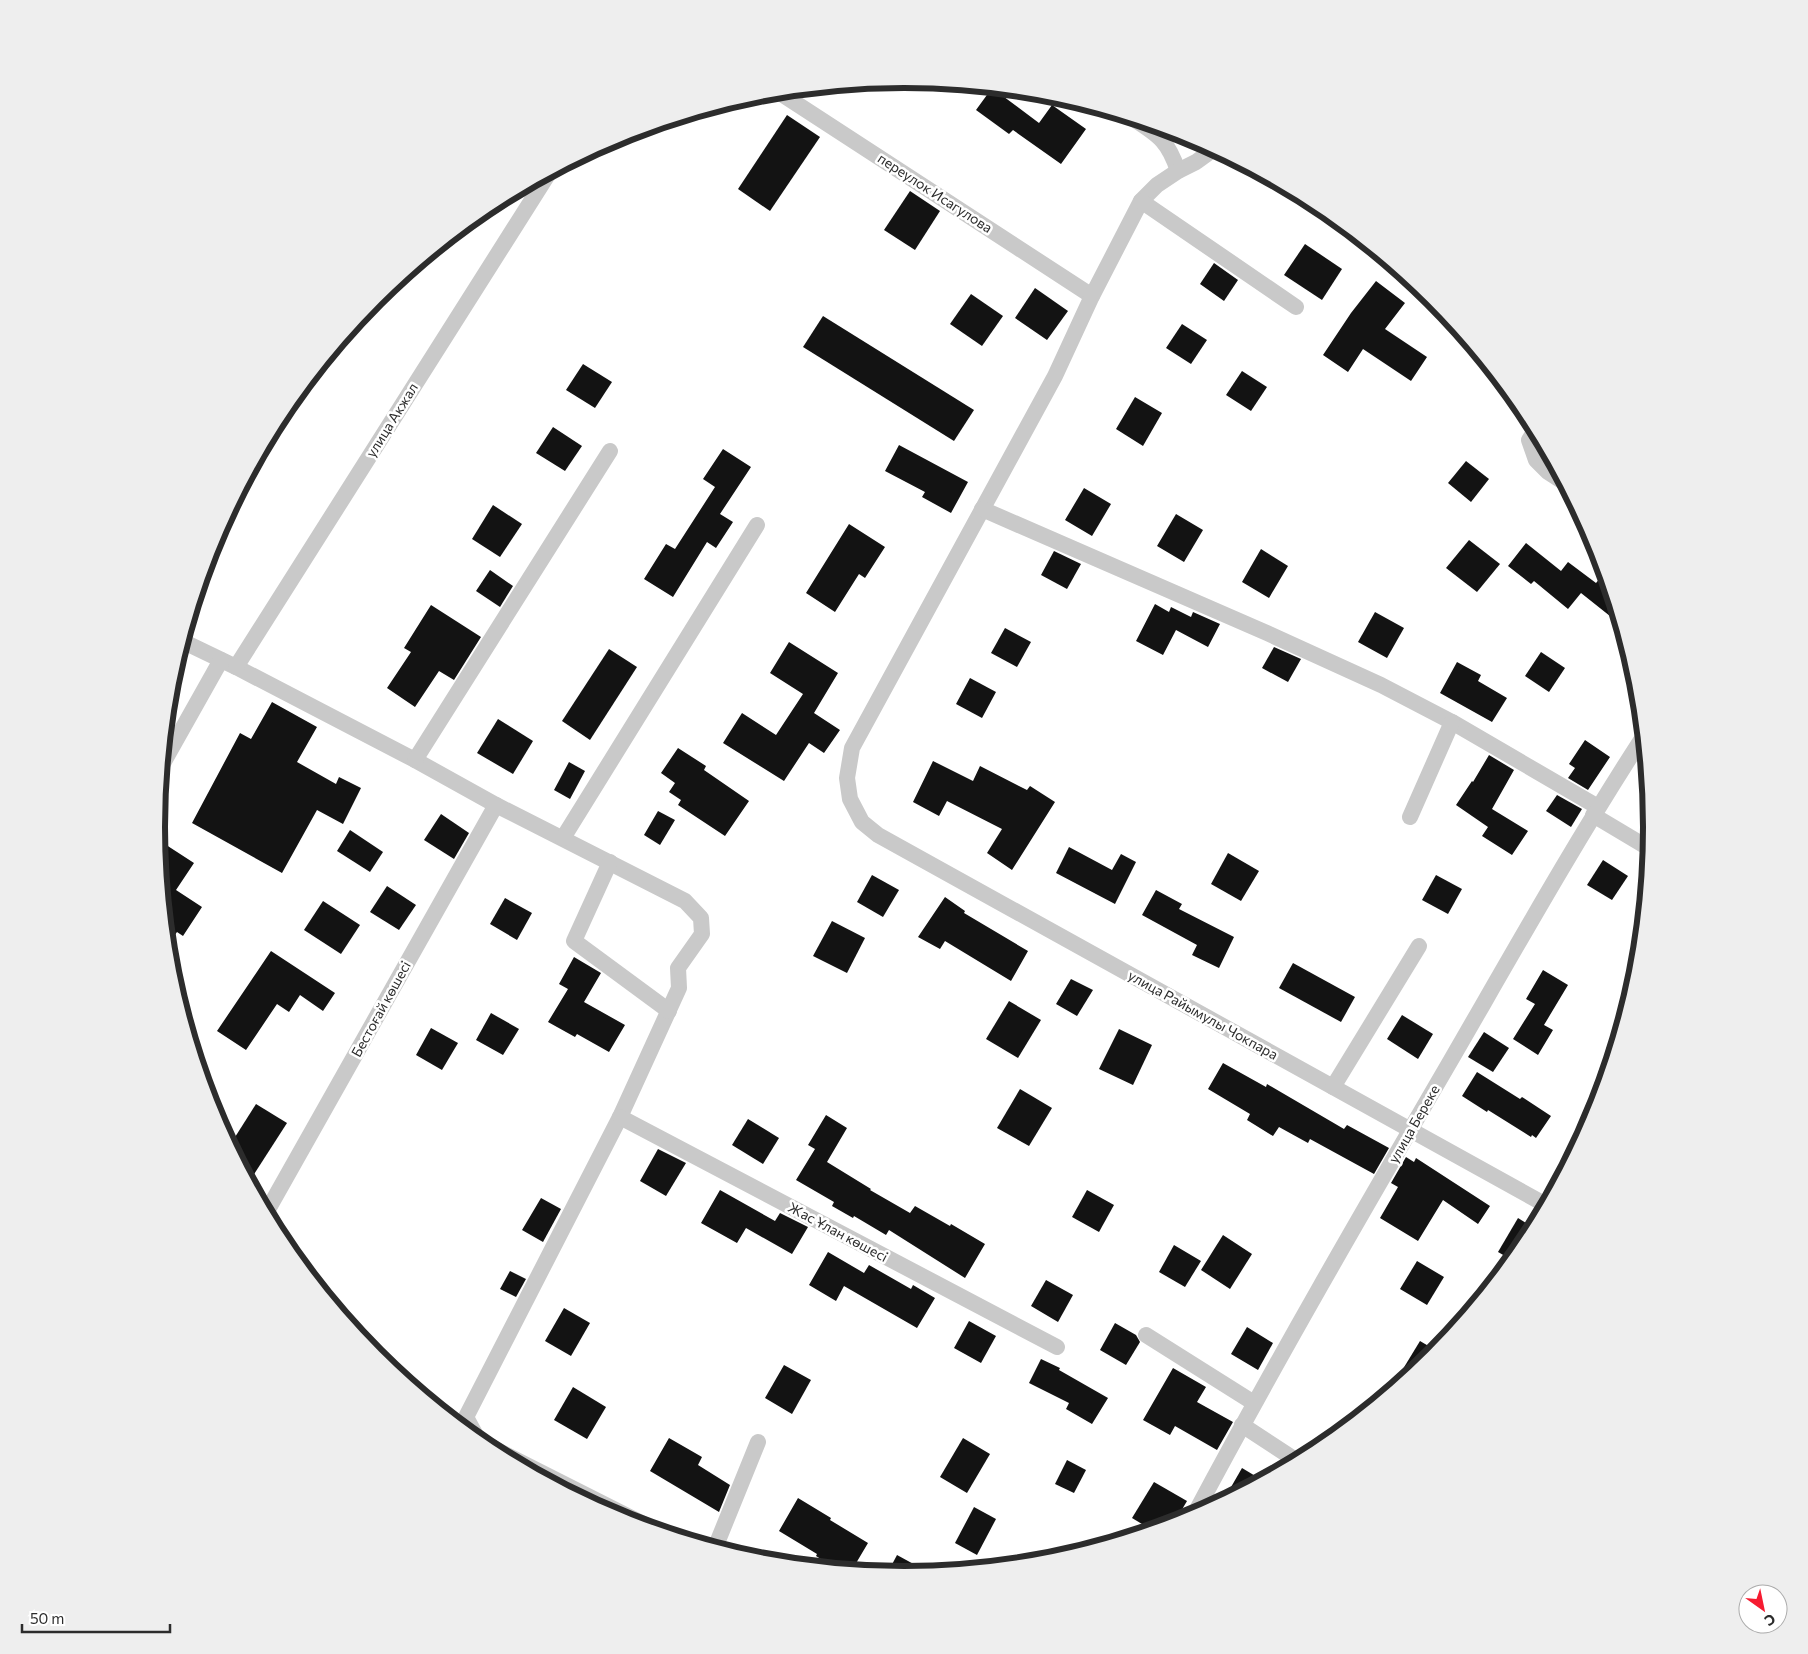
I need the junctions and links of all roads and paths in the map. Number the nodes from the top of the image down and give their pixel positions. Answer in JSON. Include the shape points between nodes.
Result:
{"nodes":[{"id":1,"x":787,"y":97,"type":"edge"},
{"id":2,"x":1151,"y":130,"type":"edge"},
{"id":3,"x":1208,"y":153,"type":"edge"},
{"id":4,"x":1178,"y":171,"type":"junction"},
{"id":5,"x":541,"y":183,"type":"edge"},
{"id":6,"x":1141,"y":201,"type":"junction"},
{"id":7,"x":1092,"y":296,"type":"junction"},
{"id":8,"x":1296,"y":307,"type":"dead end"},
{"id":9,"x":1531,"y":436,"type":"edge"},
{"id":10,"x":610,"y":451,"type":"dead end"},
{"id":11,"x":1554,"y":476,"type":"edge"},
{"id":12,"x":982,"y":509,"type":"junction"},
{"id":13,"x":757,"y":525,"type":"dead end"},
{"id":14,"x":188,"y":644,"type":"edge"},
{"id":15,"x":229,"y":663,"type":"junction"},
{"id":16,"x":1452,"y":722,"type":"junction"},
{"id":17,"x":1638,"y":744,"type":"edge"},
{"id":18,"x":168,"y":755,"type":"edge"},
{"id":19,"x":415,"y":760,"type":"junction"},
{"id":20,"x":496,"y":805,"type":"junction"},
{"id":21,"x":1595,"y":811,"type":"junction"},
{"id":22,"x":1410,"y":817,"type":"dead end"},
{"id":23,"x":563,"y":838,"type":"junction"},
{"id":24,"x":1643,"y":844,"type":"edge"},
{"id":25,"x":610,"y":862,"type":"junction"},
{"id":26,"x":1419,"y":946,"type":"dead end"},
{"id":27,"x":670,"y":1011,"type":"junction"},
{"id":28,"x":1333,"y":1087,"type":"junction"},
{"id":29,"x":620,"y":1117,"type":"junction"},
{"id":30,"x":1410,"y":1130,"type":"junction"},
{"id":31,"x":1541,"y":1202,"type":"edge"},
{"id":32,"x":270,"y":1206,"type":"edge"},
{"id":33,"x":1146,"y":1336,"type":"dead end"},
{"id":34,"x":1057,"y":1346,"type":"dead end"},
{"id":35,"x":1254,"y":1403,"type":"junction"},
{"id":36,"x":1242,"y":1425,"type":"junction"},
{"id":37,"x":471,"y":1426,"type":"edge"},
{"id":38,"x":758,"y":1442,"type":"dead end"},
{"id":39,"x":1291,"y":1457,"type":"edge"},
{"id":40,"x":1200,"y":1504,"type":"edge"},
{"id":41,"x":717,"y":1542,"type":"edge"}],
"edges":[{"from":1,"to":7,"type":"street","name":"переулок Исагулова"},
{"from":2,"to":4,"type":"street","via":[[1161,137],[1173,153]]},
{"from":3,"to":4,"type":"street"},
{"from":4,"to":6,"type":"street"},
{"from":5,"to":15,"type":"street","name":"улица Акжал"},
{"from":6,"to":7,"type":"street"},
{"from":6,"to":8,"type":"street"},
{"from":7,"to":12,"type":"street","via":[[1054,376]]},
{"from":9,"to":11,"type":"street","via":[[1529,440],[1536,460]]},
{"from":10,"to":19,"type":"street"},
{"from":12,"to":16,"type":"street","via":[[1268,633]]},
{"from":12,"to":28,"type":"street","name":"улица Райымулы Чокпара","via":[[852,748],[847,778],[850,799],[862,822],[878,835]]},
{"from":13,"to":23,"type":"street"},
{"from":14,"to":15,"type":"street"},
{"from":15,"to":18,"type":"street","name":"улица Акжал"},
{"from":15,"to":19,"type":"street"},
{"from":16,"to":21,"type":"street"},
{"from":16,"to":22,"type":"street"},
{"from":17,"to":21,"type":"street","name":"улица Береке"},
{"from":19,"to":20,"type":"street"},
{"from":20,"to":23,"type":"street"},
{"from":20,"to":32,"type":"street","name":"Бестоғай көшесі"},
{"from":21,"to":24,"type":"street"},
{"from":21,"to":30,"type":"street","name":"улица Береке"},
{"from":23,"to":25,"type":"street"},
{"from":25,"to":27,"type":"street","via":[[574,941]]},
{"from":25,"to":27,"type":"street","via":[[685,901],[701,918],[702,934],[678,968],[679,988]]},
{"from":26,"to":28,"type":"street"},
{"from":27,"to":29,"type":"street"},
{"from":28,"to":30,"type":"street","name":"улица Райымулы Чокпара"},
{"from":29,"to":34,"type":"street","name":"Жас Ұлан көшесі"},
{"from":29,"to":37,"type":"street","via":[[466,1418]]},
{"from":30,"to":31,"type":"street","name":"улица Райымулы Чокпара"},
{"from":30,"to":35,"type":"street","name":"улица Береке"},
{"from":33,"to":35,"type":"street"},
{"from":35,"to":36,"type":"street","name":"улица Береке"},
{"from":36,"to":39,"type":"street"},
{"from":36,"to":40,"type":"street","name":"улица Береке"},
{"from":38,"to":41,"type":"street"}]}
